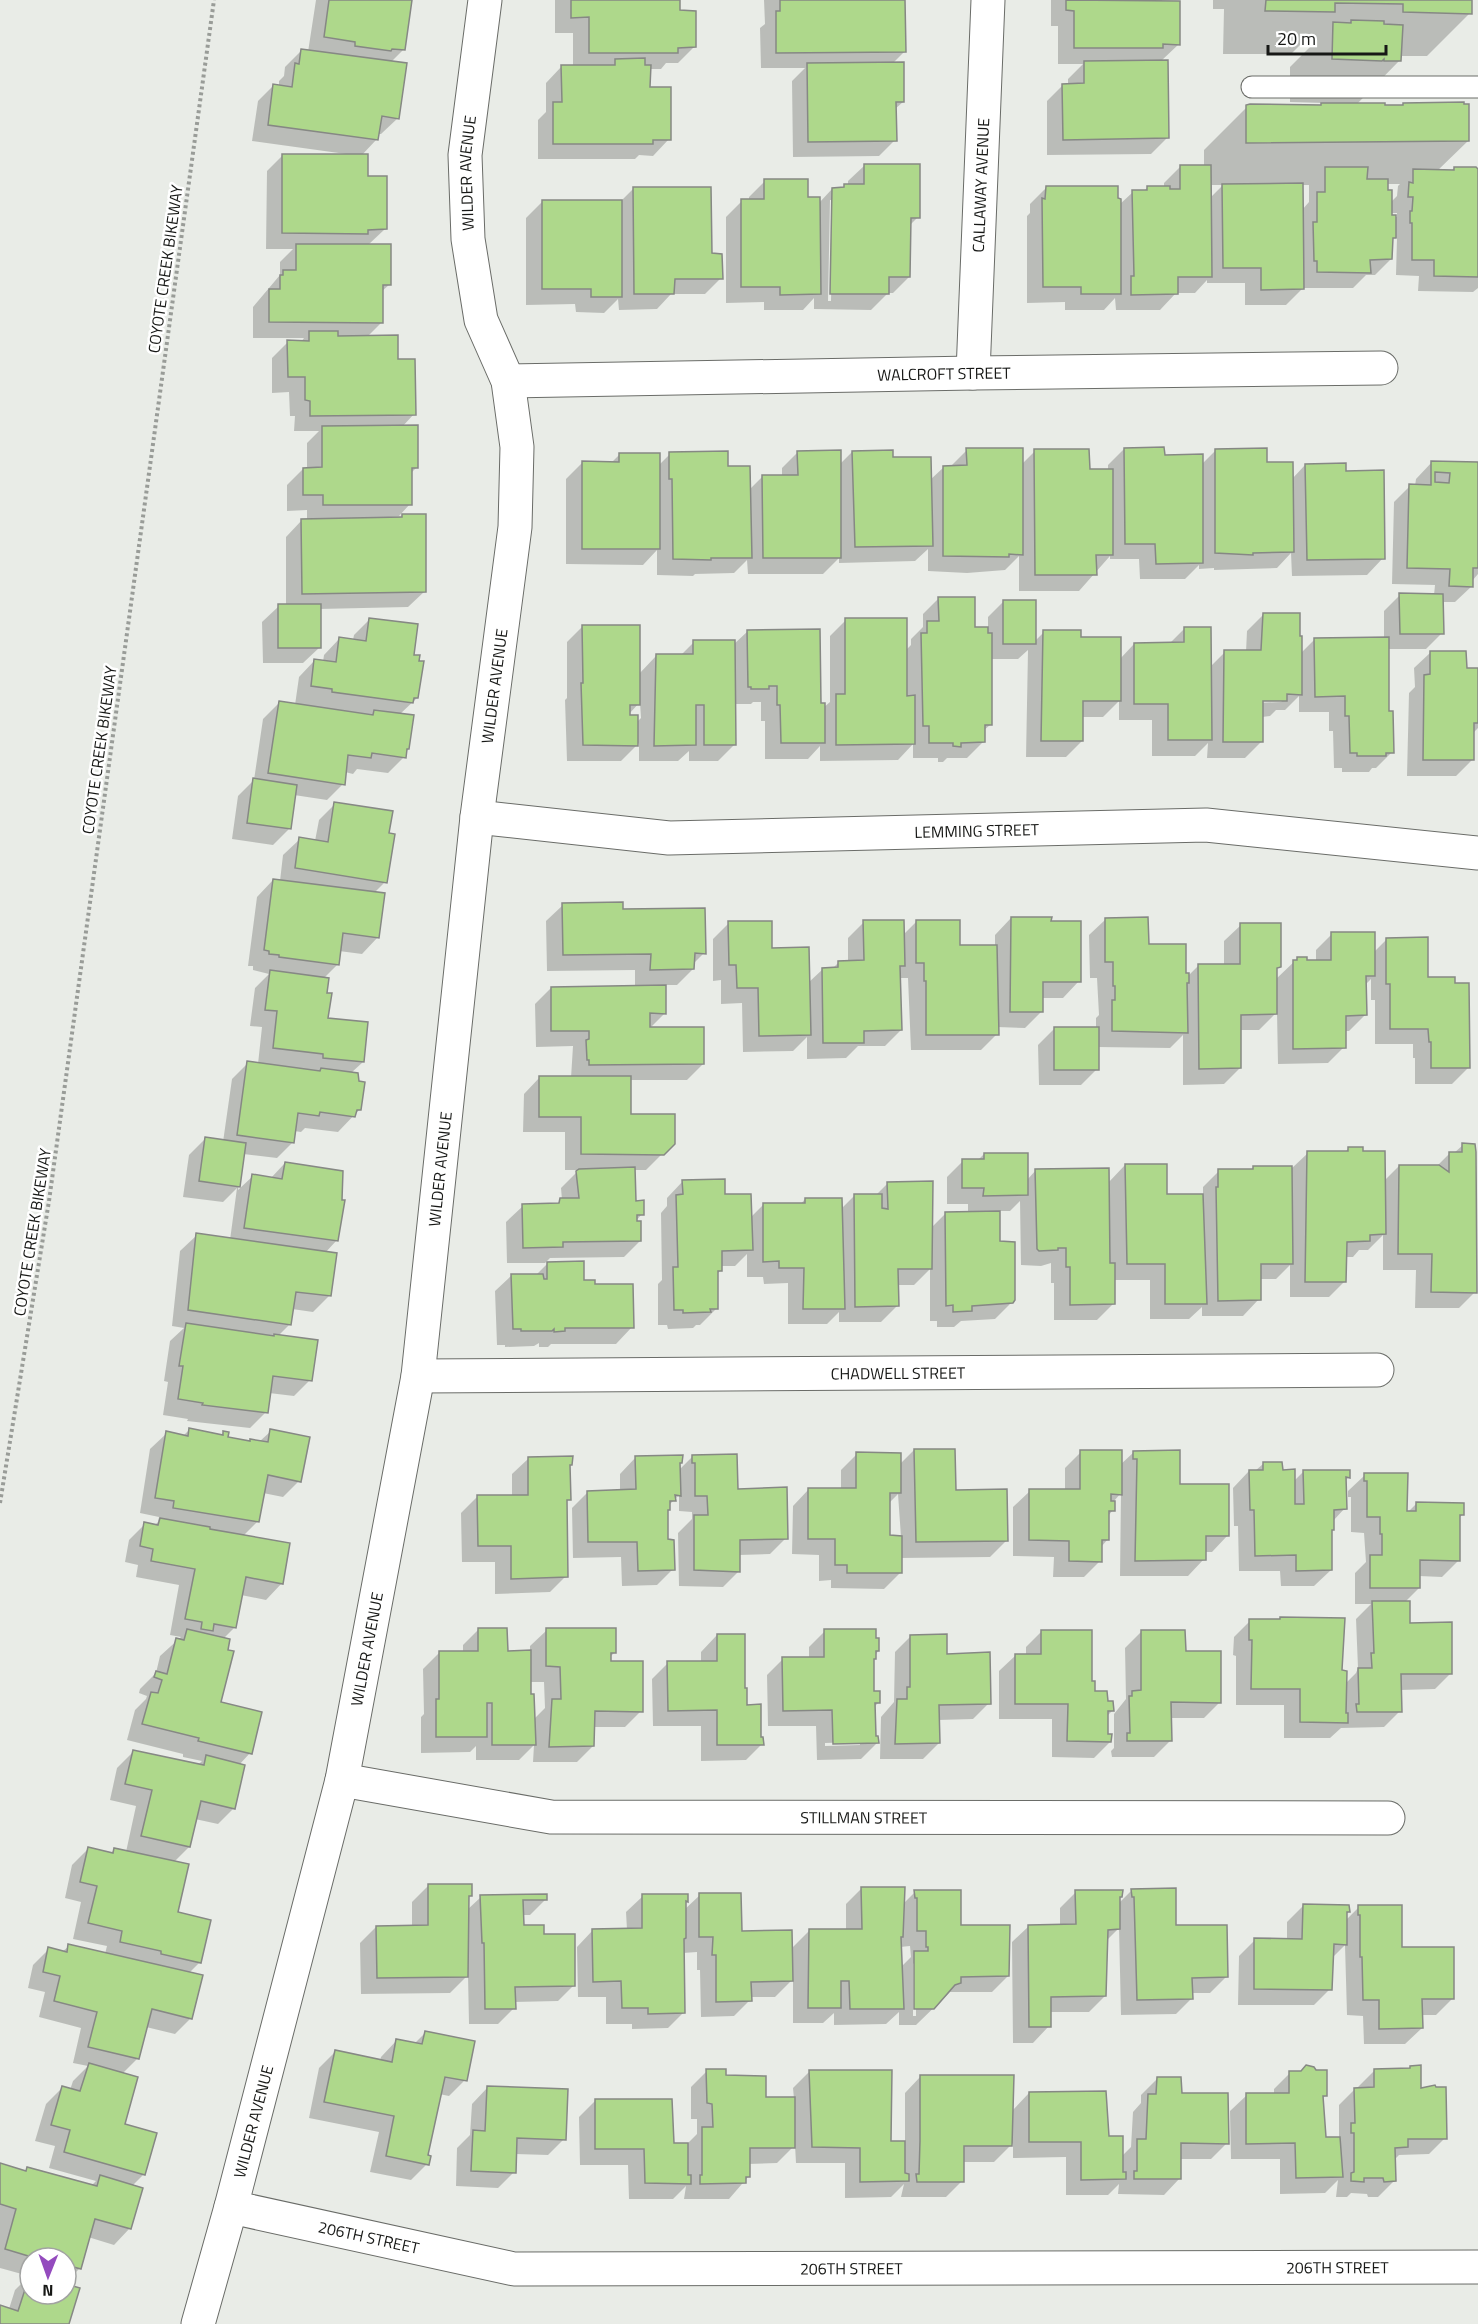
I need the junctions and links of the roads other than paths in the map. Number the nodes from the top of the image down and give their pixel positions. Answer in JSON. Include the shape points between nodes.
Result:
{"nodes":[{"id":1,"x":485,"y":0,"type":"edge"},
{"id":2,"x":988,"y":0,"type":"edge"},
{"id":3,"x":1252,"y":87,"type":"dead end"},
{"id":4,"x":1478,"y":87,"type":"edge"},
{"id":5,"x":1381,"y":368,"type":"dead end"},
{"id":6,"x":973,"y":373,"type":"junction"},
{"id":7,"x":508,"y":381,"type":"junction"},
{"id":8,"x":477,"y":817,"type":"junction"},
{"id":9,"x":1478,"y":853,"type":"edge"},
{"id":10,"x":1377,"y":1370,"type":"dead end"},
{"id":11,"x":418,"y":1376,"type":"junction"},
{"id":12,"x":342,"y":1780,"type":"junction"},
{"id":13,"x":1388,"y":1818,"type":"dead end"},
{"id":14,"x":231,"y":2206,"type":"junction"},
{"id":15,"x":1478,"y":2266,"type":"edge"},
{"id":16,"x":198,"y":2324,"type":"edge"}],
"edges":[{"from":1,"to":7,"type":"street","name":"WILDER AVENUE","via":[[465,155],[468,239],[481,320]]},
{"from":2,"to":6,"type":"street","name":"CALLAWAY AVENUE"},
{"from":3,"to":4,"type":"lane"},
{"from":5,"to":6,"type":"street","name":"WALCROFT STREET"},
{"from":6,"to":7,"type":"street","name":"WALCROFT STREET"},
{"from":7,"to":8,"type":"street","name":"WILDER AVENUE","via":[[517,447],[515,527]]},
{"from":8,"to":9,"type":"street","name":"LEMMING STREET","via":[[669,838],[1206,825]]},
{"from":8,"to":11,"type":"street","name":"WILDER AVENUE"},
{"from":10,"to":11,"type":"street","name":"CHADWELL STREET"},
{"from":11,"to":12,"type":"street","name":"WILDER AVENUE"},
{"from":12,"to":13,"type":"street","name":"STILLMAN STREET","via":[[551,1817]]},
{"from":12,"to":14,"type":"street","name":"WILDER AVENUE"},
{"from":14,"to":15,"type":"street","name":"206TH STREET","via":[[514,2269]]},
{"from":14,"to":16,"type":"street","name":"WILDER AVENUE"}]}
